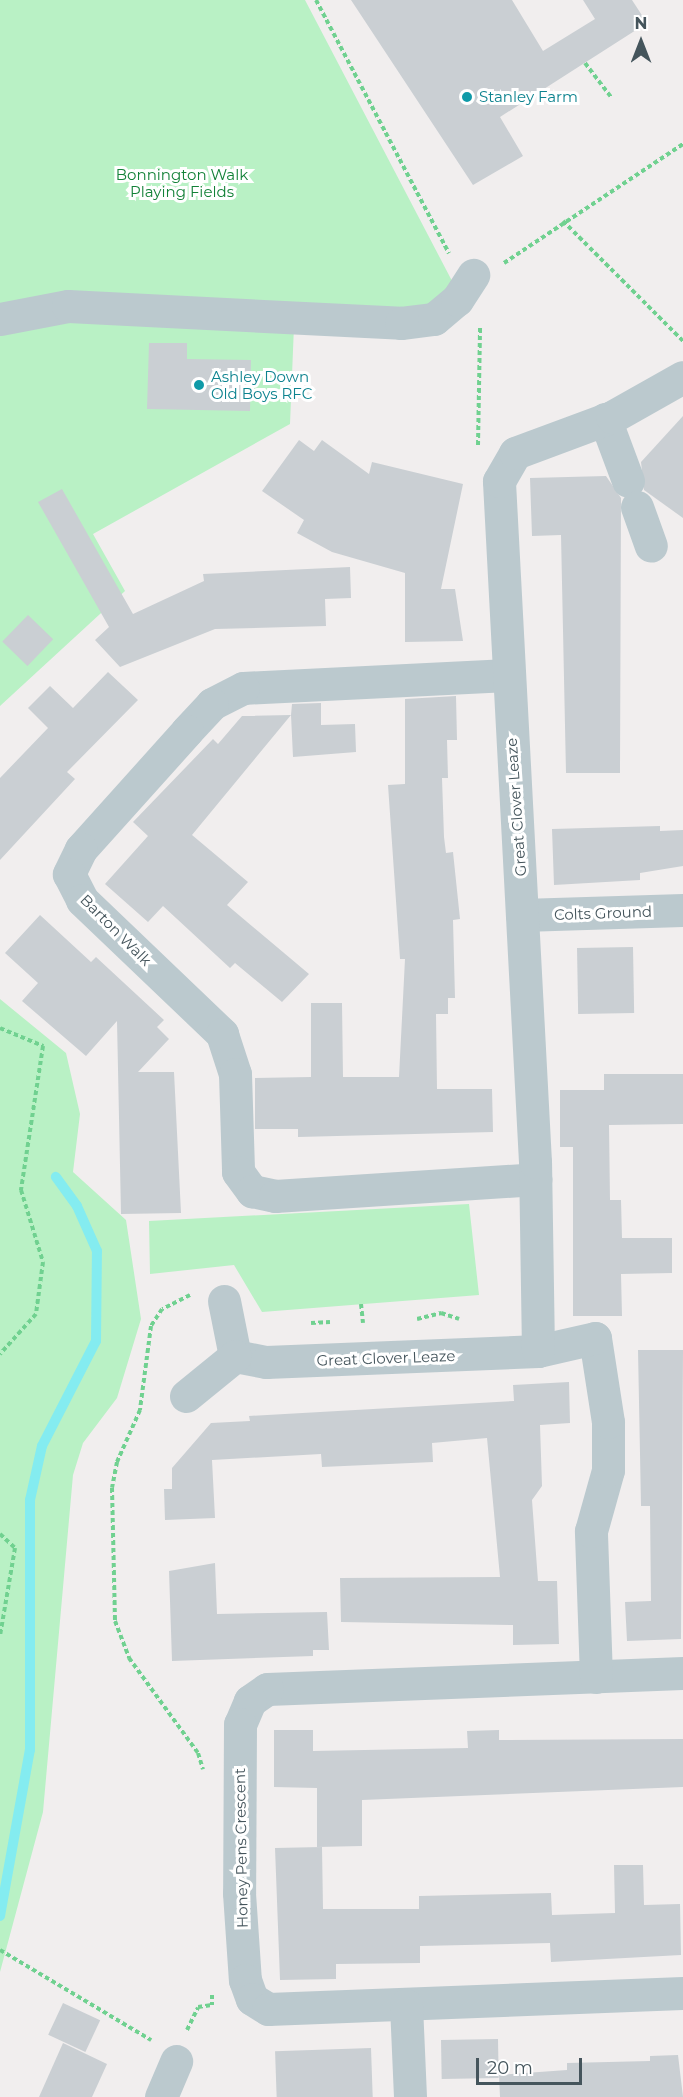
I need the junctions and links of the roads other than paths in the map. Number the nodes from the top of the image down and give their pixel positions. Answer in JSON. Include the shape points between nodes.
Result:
{"nodes":[{"id":1,"x":473,"y":275,"type":"road end"},
{"id":2,"x":0,"y":319,"type":"edge"},
{"id":3,"x":683,"y":377,"type":"edge"},
{"id":4,"x":605,"y":419,"type":"junction"},
{"id":5,"x":651,"y":546,"type":"dead end"},
{"id":6,"x":508,"y":675,"type":"junction"},
{"id":7,"x":683,"y":910,"type":"edge"},
{"id":8,"x":522,"y":915,"type":"junction"},
{"id":9,"x":535,"y":1179,"type":"junction"},
{"id":10,"x":211,"y":1296,"type":"road end"},
{"id":11,"x":538,"y":1352,"type":"junction"},
{"id":12,"x":235,"y":1356,"type":"junction"},
{"id":13,"x":186,"y":1396,"type":"dead end"},
{"id":14,"x":683,"y":1673,"type":"edge"},
{"id":15,"x":596,"y":1677,"type":"junction"},
{"id":16,"x":683,"y":1993,"type":"edge"},
{"id":17,"x":406,"y":2005,"type":"junction"},
{"id":18,"x":410,"y":2097,"type":"edge"}],
"edges":[{"from":1,"to":2,"type":"street","via":[[457,300],[434,319],[401,323],[68,306]]},
{"from":3,"to":4,"type":"street","name":"Great Clover Leaze"},
{"from":4,"to":5,"type":"street"},
{"from":4,"to":6,"type":"street","name":"Great Clover Leaze","via":[[534,443],[503,467],[499,493]]},
{"from":6,"to":8,"type":"street","name":"Great Clover Leaze"},
{"from":6,"to":9,"type":"street","name":"Barton Walk","via":[[243,688],[212,704],[81,849],[69,874],[82,900],[222,1034],[235,1074],[238,1172],[252,1191],[275,1196]]},
{"from":7,"to":8,"type":"street","name":"Colts Ground"},
{"from":8,"to":9,"type":"street","name":"Great Clover Leaze"},
{"from":9,"to":11,"type":"street","name":"Great Clover Leaze"},
{"from":10,"to":12,"type":"street"},
{"from":11,"to":12,"type":"street","name":"Great Clover Leaze","via":[[266,1362]]},
{"from":11,"to":15,"type":"street","name":"Great Clover Leaze","via":[[595,1338],[602,1365],[608,1470],[591,1531]]},
{"from":12,"to":13,"type":"street"},
{"from":14,"to":15,"type":"street","name":"Honey Pens Crescent"},
{"from":15,"to":17,"type":"street","name":"Honey Pens Crescent","via":[[285,1686],[267,1689],[250,1701],[240,1724],[239,1893],[252,1999],[268,2009]]},
{"from":16,"to":17,"type":"street"},
{"from":17,"to":18,"type":"street"}]}
